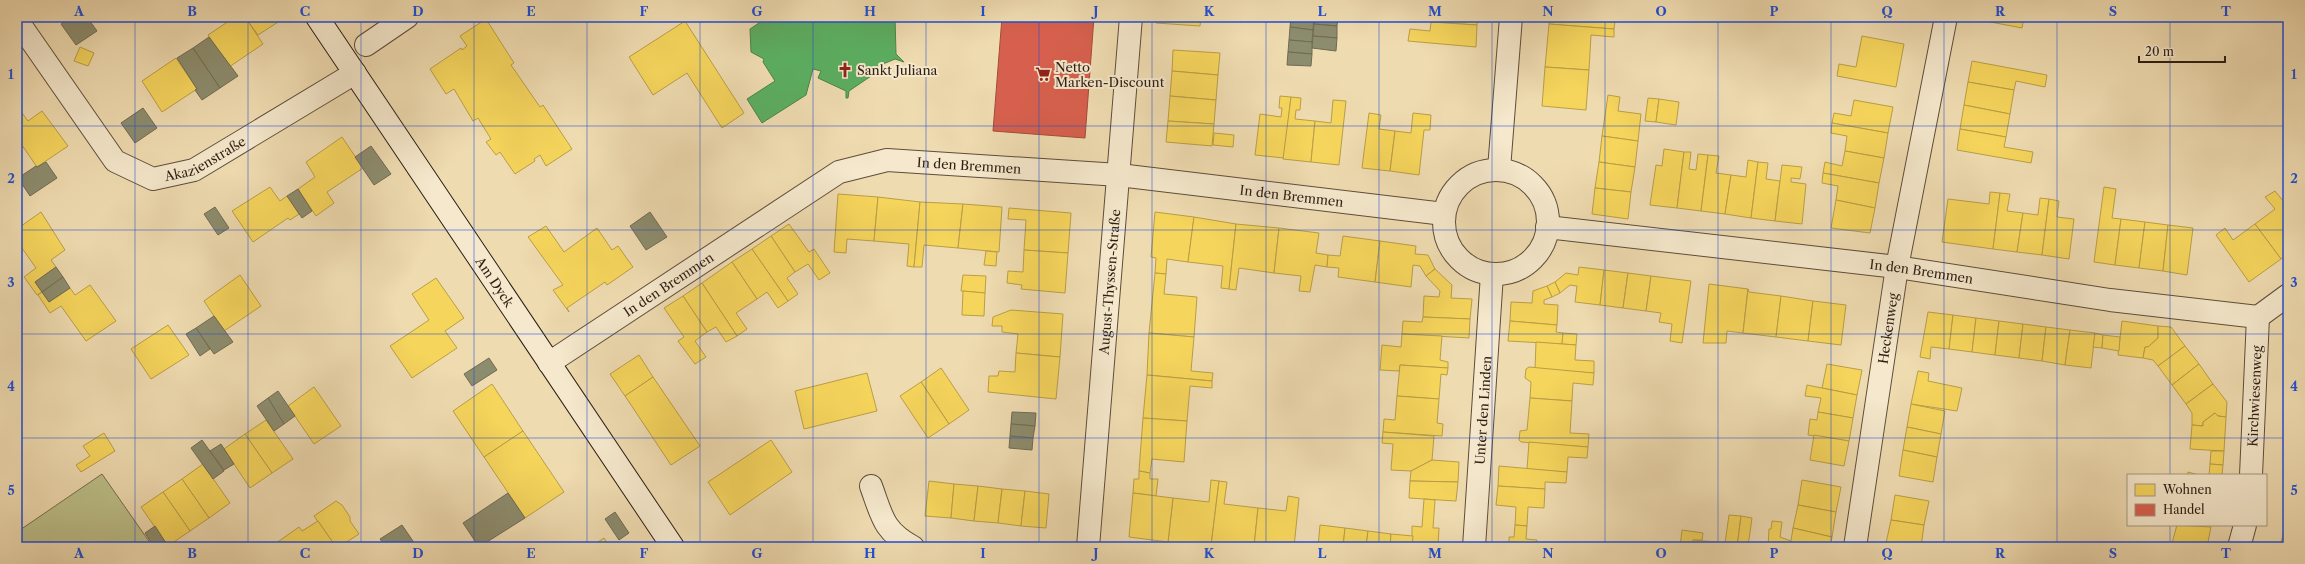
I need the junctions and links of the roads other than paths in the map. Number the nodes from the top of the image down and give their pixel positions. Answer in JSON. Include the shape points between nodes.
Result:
{"nodes":[{"id":1,"x":317,"y":17,"type":"edge"},
{"id":2,"x":406,"y":17,"type":"edge"},
{"id":3,"x":1131,"y":17,"type":"edge"},
{"id":4,"x":1511,"y":17,"type":"edge"},
{"id":5,"x":1946,"y":17,"type":"edge"},
{"id":6,"x":17,"y":20,"type":"edge"},
{"id":7,"x":366,"y":45,"type":"dead end"},
{"id":8,"x":355,"y":73,"type":"junction"},
{"id":9,"x":1499,"y":170,"type":"junction"},
{"id":10,"x":1119,"y":175,"type":"junction"},
{"id":11,"x":1444,"y":214,"type":"junction"},
{"id":12,"x":1547,"y":227,"type":"junction"},
{"id":13,"x":1897,"y":267,"type":"junction"},
{"id":14,"x":1492,"y":274,"type":"junction"},
{"id":15,"x":2288,"y":295,"type":"edge"},
{"id":16,"x":2258,"y":317,"type":"junction"},
{"id":17,"x":549,"y":363,"type":"junction"},
{"id":18,"x":2251,"y":474,"type":"edge"},
{"id":19,"x":871,"y":486,"type":"dead end"},
{"id":20,"x":2245,"y":526,"type":"edge"},
{"id":21,"x":673,"y":547,"type":"edge"},
{"id":22,"x":912,"y":547,"type":"edge"},
{"id":23,"x":1088,"y":547,"type":"edge"},
{"id":24,"x":1474,"y":547,"type":"edge"},
{"id":25,"x":1855,"y":547,"type":"edge"},
{"id":26,"x":2239,"y":547,"type":"edge"}],
"edges":[{"from":1,"to":8,"type":"street","name":"Am Dyck"},
{"from":2,"to":7,"type":"street"},
{"from":3,"to":10,"type":"street","name":"August-Thyssen-Straße"},
{"from":4,"to":9,"type":"street"},
{"from":5,"to":13,"type":"street","name":"Heckenweg"},
{"from":6,"to":8,"type":"street","name":"Akazienstraße","via":[[115,161],[153,179],[194,170]]},
{"from":8,"to":17,"type":"street","name":"Am Dyck"},
{"from":9,"to":11,"type":"street","via":[[1479,172],[1461,182],[1449,199]]},
{"from":9,"to":12,"type":"street","via":[[1519,175],[1535,187],[1545,205]]},
{"from":10,"to":11,"type":"street","name":"In den Bremmen"},
{"from":10,"to":17,"type":"street","name":"In den Bremmen","via":[[887,160],[839,172]]},
{"from":10,"to":23,"type":"street","name":"August-Thyssen-Straße"},
{"from":11,"to":14,"type":"street","via":[[1446,239],[1456,256],[1472,269]]},
{"from":12,"to":13,"type":"street","name":"In den Bremmen"},
{"from":12,"to":14,"type":"street","via":[[1543,245],[1530,261],[1513,272]]},
{"from":13,"to":16,"type":"street","name":"In den Bremmen","via":[[2110,300]]},
{"from":13,"to":25,"type":"street","name":"Heckenweg"},
{"from":14,"to":24,"type":"street","name":"Unter den Linden"},
{"from":15,"to":16,"type":"street"},
{"from":16,"to":18,"type":"street","name":"Kirchwiesenweg"},
{"from":17,"to":21,"type":"street","name":"Am Dyck"},
{"from":19,"to":22,"type":"street","via":[[883,519],[896,538]]},
{"from":20,"to":26,"type":"street"}]}
